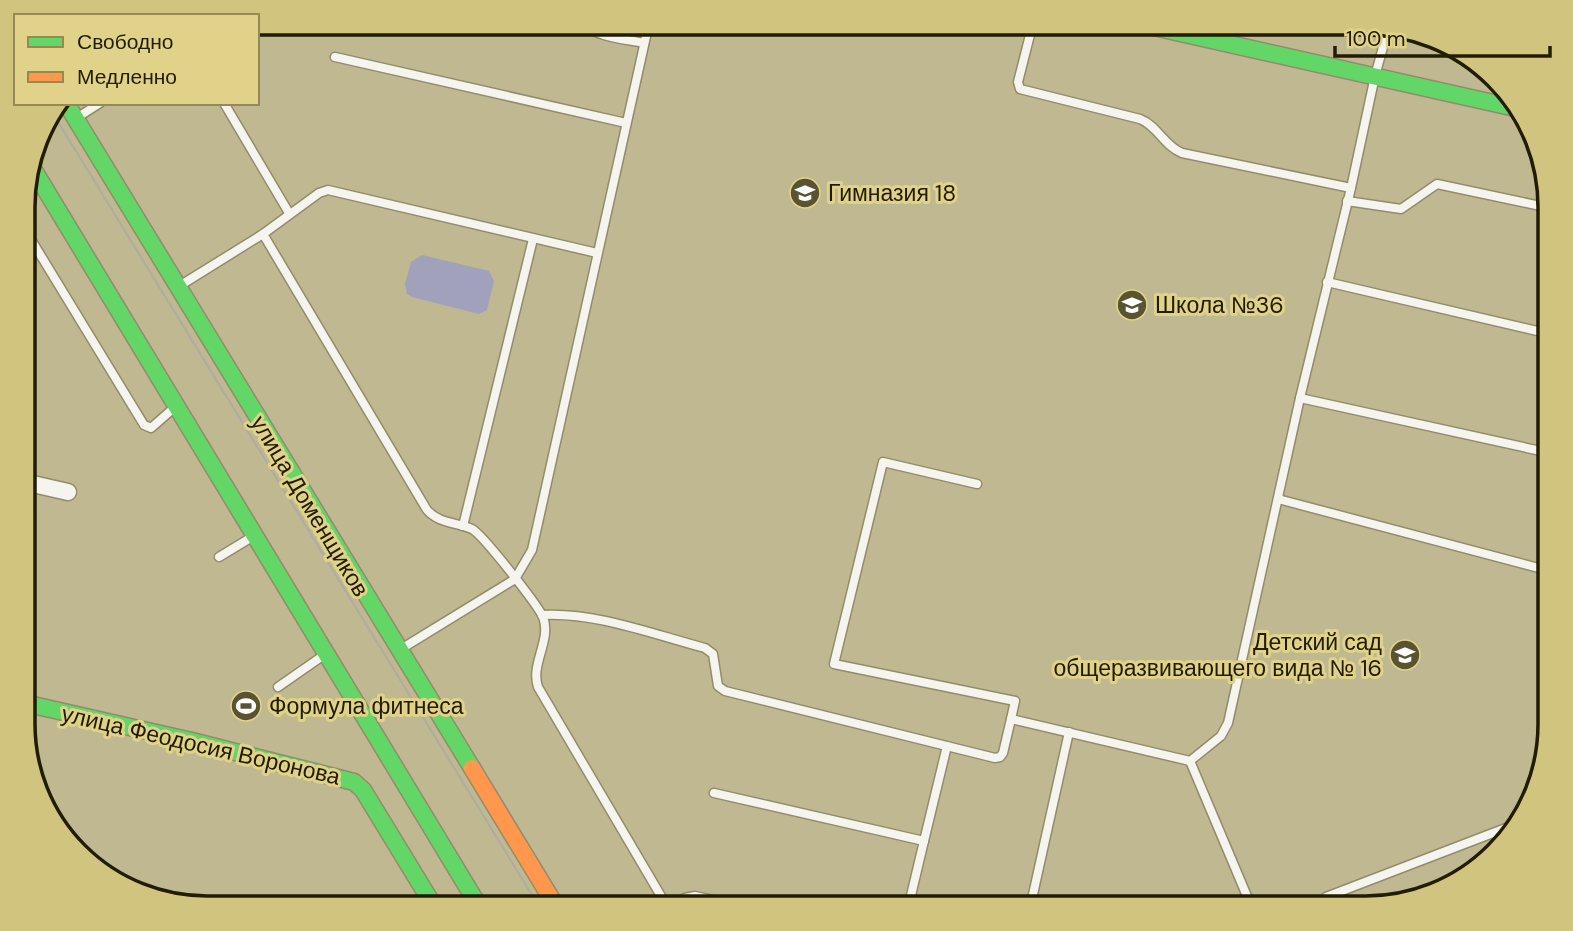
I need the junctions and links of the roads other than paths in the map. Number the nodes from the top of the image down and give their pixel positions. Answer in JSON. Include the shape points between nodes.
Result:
{"nodes":[{"id":1,"x":610,"y":35,"type":"edge"},
{"id":2,"x":646,"y":35,"type":"edge"},
{"id":3,"x":1030,"y":35,"type":"edge"},
{"id":4,"x":1190,"y":35,"type":"edge"},
{"id":5,"x":1386,"y":36,"type":"edge"},
{"id":6,"x":644,"y":43,"type":"junction"},
{"id":7,"x":335,"y":57,"type":"dead end"},
{"id":8,"x":1375,"y":76,"type":"junction"},
{"id":9,"x":97,"y":105,"type":"edge"},
{"id":10,"x":225,"y":105,"type":"edge"},
{"id":11,"x":1504,"y":105,"type":"edge"},
{"id":12,"x":68,"y":106,"type":"edge"},
{"id":13,"x":75,"y":119,"type":"junction"},
{"id":14,"x":626,"y":123,"type":"junction"},
{"id":15,"x":38,"y":177,"type":"edge"},
{"id":16,"x":1351,"y":188,"type":"junction"},
{"id":17,"x":1348,"y":201,"type":"junction"},
{"id":18,"x":1538,"y":205,"type":"edge"},
{"id":19,"x":289,"y":214,"type":"junction"},
{"id":20,"x":263,"y":234,"type":"junction"},
{"id":21,"x":533,"y":239,"type":"junction"},
{"id":22,"x":35,"y":246,"type":"edge"},
{"id":23,"x":597,"y":253,"type":"junction"},
{"id":24,"x":1327,"y":282,"type":"junction"},
{"id":25,"x":177,"y":287,"type":"junction"},
{"id":26,"x":1538,"y":331,"type":"edge"},
{"id":27,"x":1300,"y":398,"type":"junction"},
{"id":28,"x":177,"y":406,"type":"junction"},
{"id":29,"x":1538,"y":450,"type":"edge"},
{"id":30,"x":35,"y":484,"type":"edge"},
{"id":31,"x":977,"y":484,"type":"dead end"},
{"id":32,"x":68,"y":492,"type":"dead end"},
{"id":33,"x":1278,"y":499,"type":"junction"},
{"id":34,"x":463,"y":526,"type":"junction"},
{"id":35,"x":255,"y":536,"type":"junction"},
{"id":36,"x":219,"y":558,"type":"dead end"},
{"id":37,"x":1538,"y":567,"type":"edge"},
{"id":38,"x":515,"y":579,"type":"junction"},
{"id":39,"x":542,"y":615,"type":"junction"},
{"id":40,"x":398,"y":651,"type":"junction"},
{"id":41,"x":326,"y":654,"type":"junction"},
{"id":42,"x":278,"y":687,"type":"dead end"},
{"id":43,"x":35,"y":706,"type":"edge"},
{"id":44,"x":1011,"y":719,"type":"junction"},
{"id":45,"x":1069,"y":732,"type":"junction"},
{"id":46,"x":947,"y":746,"type":"junction"},
{"id":47,"x":1190,"y":761,"type":"junction"},
{"id":48,"x":714,"y":793,"type":"dead end"},
{"id":49,"x":1501,"y":830,"type":"edge"},
{"id":50,"x":924,"y":841,"type":"junction"},
{"id":51,"x":428,"y":896,"type":"edge"},
{"id":52,"x":473,"y":896,"type":"edge"},
{"id":53,"x":550,"y":896,"type":"edge"},
{"id":54,"x":662,"y":896,"type":"edge"},
{"id":55,"x":911,"y":896,"type":"edge"},
{"id":56,"x":1033,"y":896,"type":"edge"},
{"id":57,"x":1247,"y":896,"type":"edge"},
{"id":58,"x":1329,"y":896,"type":"edge"}],
"edges":[{"from":1,"to":6,"type":"lane"},
{"from":2,"to":6,"type":"lane"},
{"from":3,"to":16,"type":"lane","via":[[1017,82],[1020,89],[1140,119],[1182,153]]},
{"from":4,"to":8,"type":"main road"},
{"from":5,"to":8,"type":"lane"},
{"from":6,"to":14,"type":"lane"},
{"from":7,"to":14,"type":"lane"},
{"from":8,"to":11,"type":"main road"},
{"from":8,"to":16,"type":"lane"},
{"from":9,"to":13,"type":"lane"},
{"from":10,"to":19,"type":"lane"},
{"from":12,"to":13,"type":"main road","name":"улица Доменщиков"},
{"from":13,"to":25,"type":"main road","name":"улица Доменщиков"},
{"from":14,"to":23,"type":"lane"},
{"from":15,"to":28,"type":"main road"},
{"from":16,"to":17,"type":"lane"},
{"from":17,"to":18,"type":"lane","via":[[1401,209],[1437,184]]},
{"from":17,"to":24,"type":"lane"},
{"from":19,"to":20,"type":"lane"},
{"from":19,"to":21,"type":"lane","via":[[328,190]]},
{"from":20,"to":25,"type":"lane"},
{"from":20,"to":34,"type":"lane","via":[[428,510],[437,519]]},
{"from":21,"to":23,"type":"lane"},
{"from":21,"to":34,"type":"lane"},
{"from":22,"to":28,"type":"lane","via":[[144,425],[153,426]]},
{"from":23,"to":38,"type":"lane","via":[[532,550]]},
{"from":24,"to":26,"type":"lane"},
{"from":24,"to":27,"type":"lane"},
{"from":25,"to":40,"type":"main road","name":"улица Доменщиков"},
{"from":27,"to":29,"type":"lane"},
{"from":27,"to":33,"type":"lane"},
{"from":28,"to":35,"type":"main road"},
{"from":30,"to":32,"type":"street"},
{"from":31,"to":44,"type":"lane","via":[[883,462],[834,664],[1015,701]]},
{"from":33,"to":37,"type":"lane"},
{"from":33,"to":47,"type":"lane","via":[[1227,728]]},
{"from":34,"to":38,"type":"lane","via":[[481,534]]},
{"from":35,"to":36,"type":"lane"},
{"from":35,"to":41,"type":"main road"},
{"from":38,"to":39,"type":"lane"},
{"from":38,"to":40,"type":"lane"},
{"from":39,"to":46,"type":"lane","via":[[585,617],[705,648],[713,654],[718,686],[725,691]]},
{"from":39,"to":54,"type":"lane","via":[[538,687]]},
{"from":40,"to":53,"type":"main road","name":"улица Доменщиков"},
{"from":41,"to":42,"type":"lane"},
{"from":41,"to":52,"type":"main road"},
{"from":43,"to":51,"type":"main road","name":"улица Феодосия Воронова","via":[[354,782]]},
{"from":44,"to":45,"type":"lane"},
{"from":44,"to":46,"type":"lane","via":[[1000,757]]},
{"from":45,"to":47,"type":"lane"},
{"from":45,"to":56,"type":"lane"},
{"from":46,"to":50,"type":"lane"},
{"from":47,"to":57,"type":"lane"},
{"from":48,"to":50,"type":"lane"},
{"from":49,"to":58,"type":"lane"},
{"from":50,"to":55,"type":"lane"}]}
